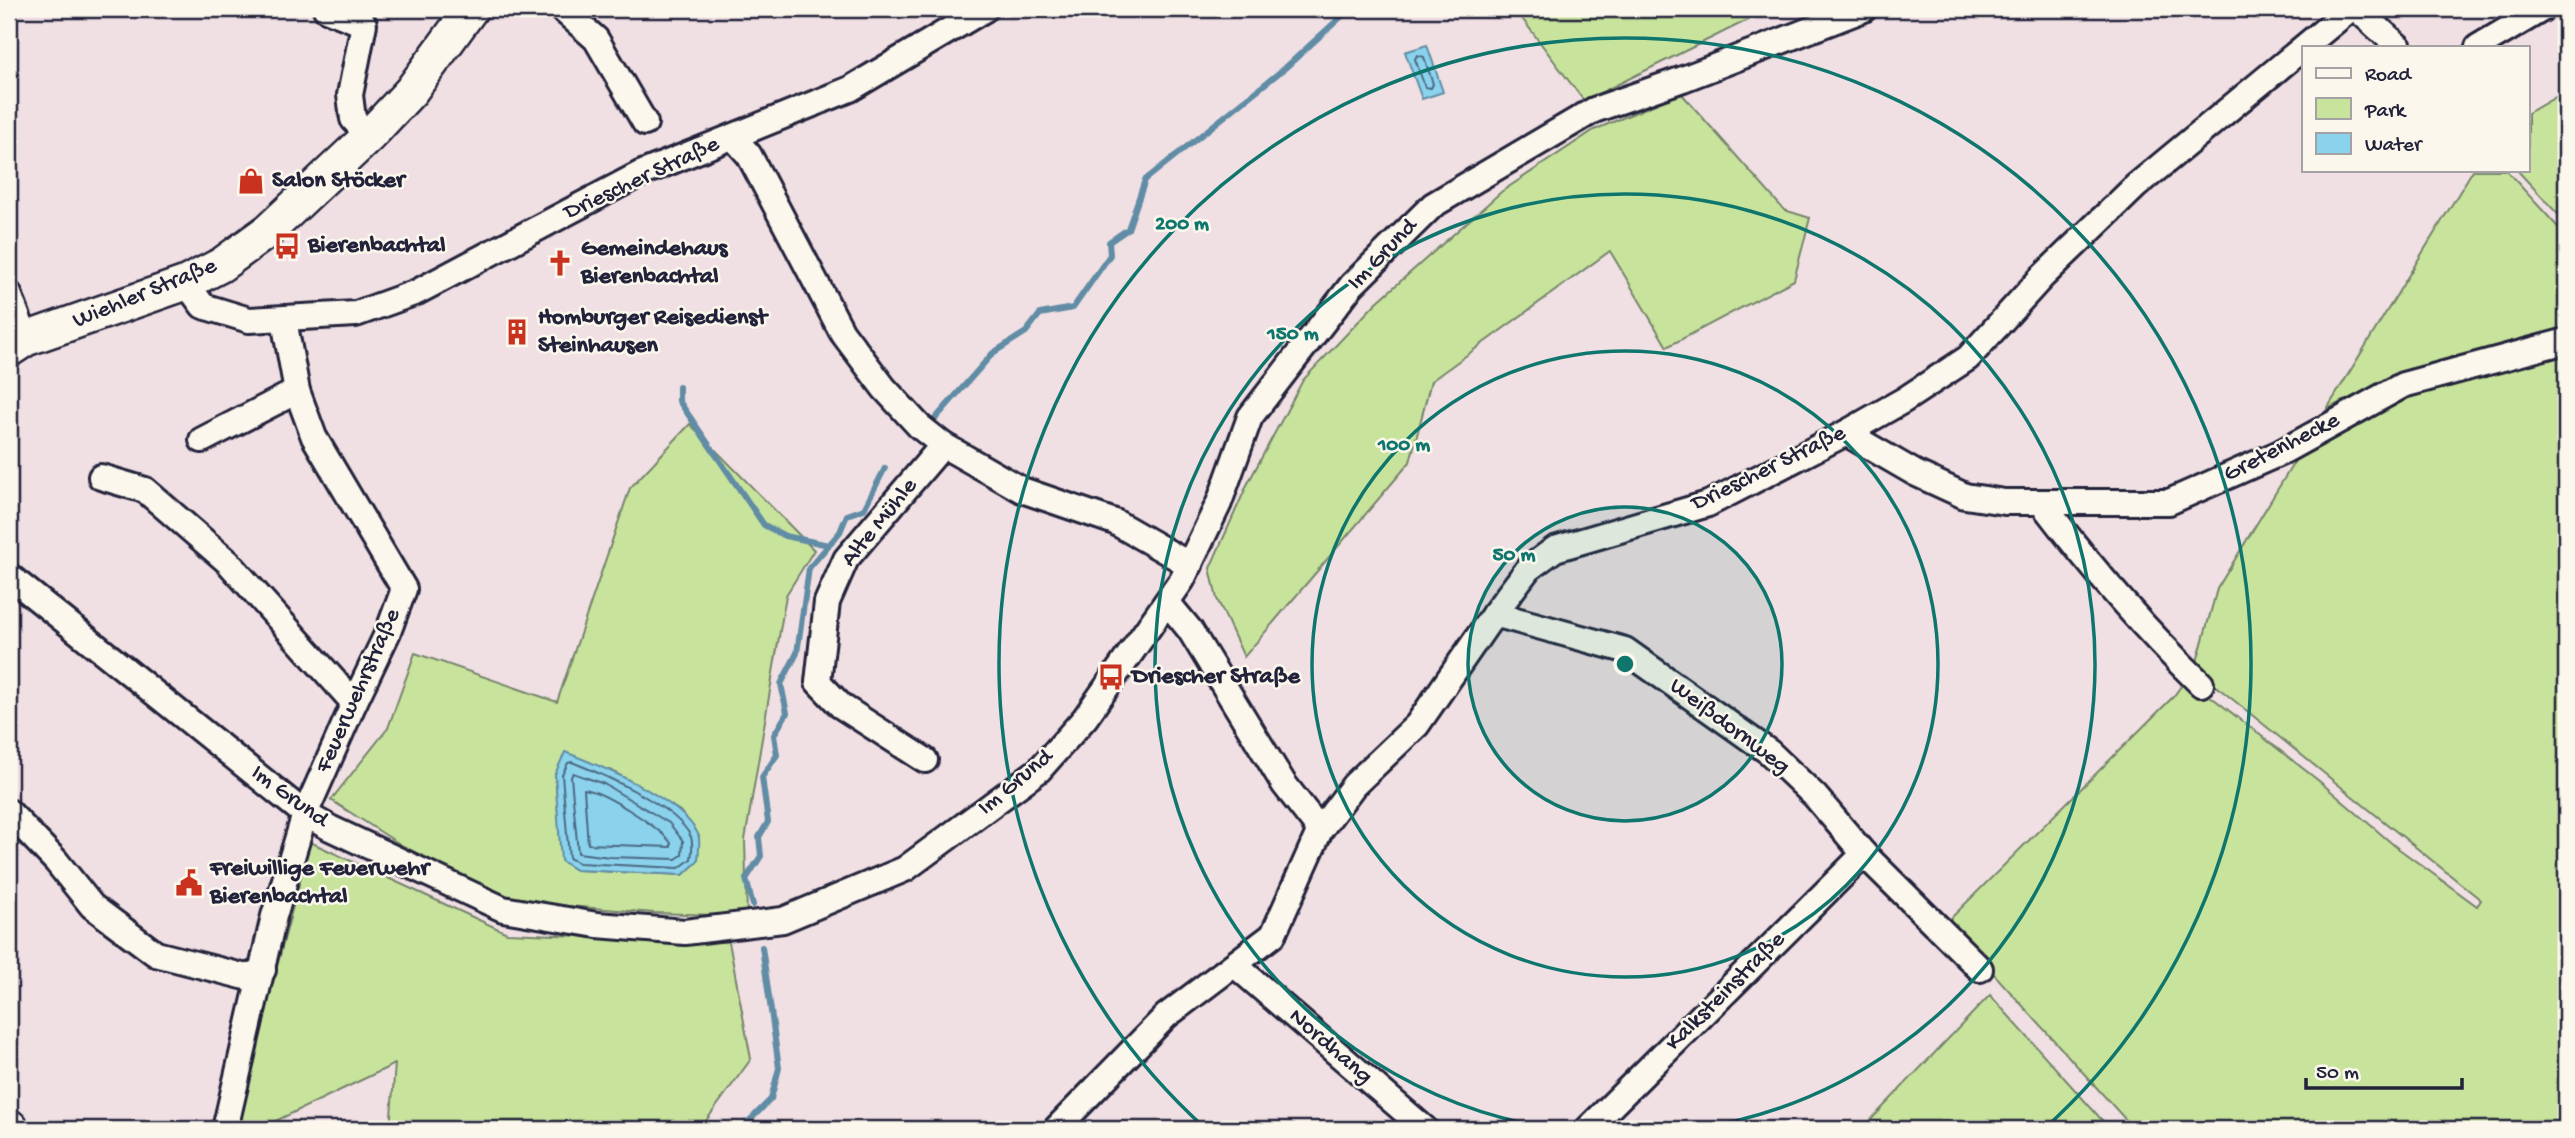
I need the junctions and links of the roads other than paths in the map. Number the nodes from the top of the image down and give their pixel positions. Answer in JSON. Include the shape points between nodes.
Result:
{"nodes":[{"id":1,"x":326,"y":9,"type":"edge"},
{"id":2,"x":471,"y":9,"type":"edge"},
{"id":3,"x":562,"y":9,"type":"edge"},
{"id":4,"x":985,"y":9,"type":"edge"},
{"id":5,"x":1864,"y":9,"type":"edge"},
{"id":6,"x":2350,"y":9,"type":"edge"},
{"id":7,"x":2357,"y":9,"type":"edge"},
{"id":8,"x":2542,"y":9,"type":"edge"},
{"id":9,"x":2305,"y":46,"type":"edge"},
{"id":10,"x":2398,"y":46,"type":"edge"},
{"id":11,"x":2480,"y":46,"type":"edge"},
{"id":12,"x":2302,"y":49,"type":"edge"},
{"id":13,"x":645,"y":123,"type":"dead end"},
{"id":14,"x":369,"y":136,"type":"junction"},
{"id":15,"x":733,"y":137,"type":"junction"},
{"id":16,"x":186,"y":283,"type":"junction"},
{"id":17,"x":9,"y":294,"type":"edge"},
{"id":18,"x":284,"y":320,"type":"junction"},
{"id":19,"x":2566,"y":341,"type":"edge"},
{"id":20,"x":17,"y":344,"type":"edge"},
{"id":21,"x":297,"y":391,"type":"junction"},
{"id":22,"x":1846,"y":433,"type":"junction"},
{"id":23,"x":202,"y":440,"type":"dead end"},
{"id":24,"x":943,"y":445,"type":"junction"},
{"id":25,"x":101,"y":477,"type":"dead end"},
{"id":26,"x":2041,"y":502,"type":"junction"},
{"id":27,"x":1190,"y":565,"type":"junction"},
{"id":28,"x":9,"y":576,"type":"edge"},
{"id":29,"x":1167,"y":602,"type":"junction"},
{"id":30,"x":1494,"y":614,"type":"junction"},
{"id":31,"x":2201,"y":684,"type":"dead end"},
{"id":32,"x":354,"y":703,"type":"junction"},
{"id":33,"x":925,"y":760,"type":"dead end"},
{"id":34,"x":9,"y":812,"type":"edge"},
{"id":35,"x":306,"y":814,"type":"junction"},
{"id":36,"x":1320,"y":830,"type":"junction"},
{"id":37,"x":1864,"y":854,"type":"junction"},
{"id":38,"x":1235,"y":964,"type":"junction"},
{"id":39,"x":1980,"y":969,"type":"dead end"},
{"id":40,"x":262,"y":970,"type":"junction"},
{"id":41,"x":225,"y":1129,"type":"edge"},
{"id":42,"x":1056,"y":1129,"type":"edge"},
{"id":43,"x":1424,"y":1129,"type":"edge"},
{"id":44,"x":1588,"y":1129,"type":"edge"}],
"edges":[{"from":1,"to":14,"type":"street","via":[[364,24],[349,95],[353,120]]},
{"from":2,"to":14,"type":"main road","name":"Wiehler Straße","via":[[411,90]]},
{"from":3,"to":13,"type":"street","via":[[596,39]]},
{"from":4,"to":15,"type":"street","via":[[850,89]]},
{"from":5,"to":27,"type":"street","name":"Im Grund","via":[[1594,110],[1433,205],[1352,285],[1250,417],[1219,503]]},
{"from":6,"to":9,"type":"street","name":"Driescher Straße"},
{"from":7,"to":10,"type":"street"},
{"from":8,"to":11,"type":"street"},
{"from":12,"to":22,"type":"street","name":"Driescher Straße","via":[[2136,186],[2042,277],[1968,358]]},
{"from":14,"to":16,"type":"main road","name":"Wiehler Straße","via":[[269,230],[221,265]]},
{"from":15,"to":18,"type":"street","name":"Driescher Straße","via":[[640,174],[417,292],[356,314]]},
{"from":15,"to":24,"type":"street","name":"Driescher Straße","via":[[749,155],[842,332],[884,388]]},
{"from":16,"to":18,"type":"street","name":"Driescher Straße","via":[[203,306],[249,320]]},
{"from":16,"to":20,"type":"main road","name":"Wiehler Straße"},
{"from":17,"to":20,"type":"street"},
{"from":18,"to":21,"type":"street","name":"Feuerwehrstraße"},
{"from":19,"to":26,"type":"street","name":"Gretenhecke","via":[[2403,385],[2280,453],[2169,502]]},
{"from":21,"to":23,"type":"street"},
{"from":21,"to":32,"type":"street","name":"Feuerwehrstraße","via":[[314,437],[404,589]]},
{"from":22,"to":26,"type":"street","name":"Gretenhecke","via":[[1965,496]]},
{"from":22,"to":30,"type":"street","name":"Driescher Straße","via":[[1708,504],[1555,550],[1528,569]]},
{"from":24,"to":27,"type":"street","name":"Driescher Straße","via":[[1022,490],[1115,522]]},
{"from":24,"to":33,"type":"street","name":"Alte Mühle","via":[[846,559],[827,603],[818,682],[841,706]]},
{"from":25,"to":32,"type":"street","via":[[145,489],[228,562]]},
{"from":26,"to":31,"type":"street","via":[[2075,546]]},
{"from":27,"to":29,"type":"street","name":"Im Grund"},
{"from":28,"to":35,"type":"street","name":"Im Grund"},
{"from":29,"to":35,"type":"street","name":"Im Grund","via":[[1086,719],[1039,770],[905,869],[783,920],[685,932],[597,925],[503,909]]},
{"from":29,"to":36,"type":"street","via":[[1190,630],[1284,784]]},
{"from":30,"to":36,"type":"street","name":"Driescher Straße","via":[[1417,725],[1354,785]]},
{"from":30,"to":37,"type":"street","name":"Weißdornweg","via":[[1625,650],[1769,752],[1815,796]]},
{"from":32,"to":35,"type":"street","name":"Feuerwehrstraße"},
{"from":34,"to":40,"type":"street","via":[[92,906],[156,954],[246,977]]},
{"from":35,"to":40,"type":"street","name":"Feuerwehrstraße"},
{"from":36,"to":38,"type":"street","name":"Driescher Straße","via":[[1273,935]]},
{"from":37,"to":39,"type":"street","name":"Weißdornweg"},
{"from":37,"to":44,"type":"street","name":"Kalksteinstraße"},
{"from":38,"to":42,"type":"street","name":"Driescher Straße","via":[[1166,1016]]},
{"from":38,"to":43,"type":"street","name":"Nordhang"},
{"from":40,"to":41,"type":"street","name":"Feuerwehrstraße"}]}
